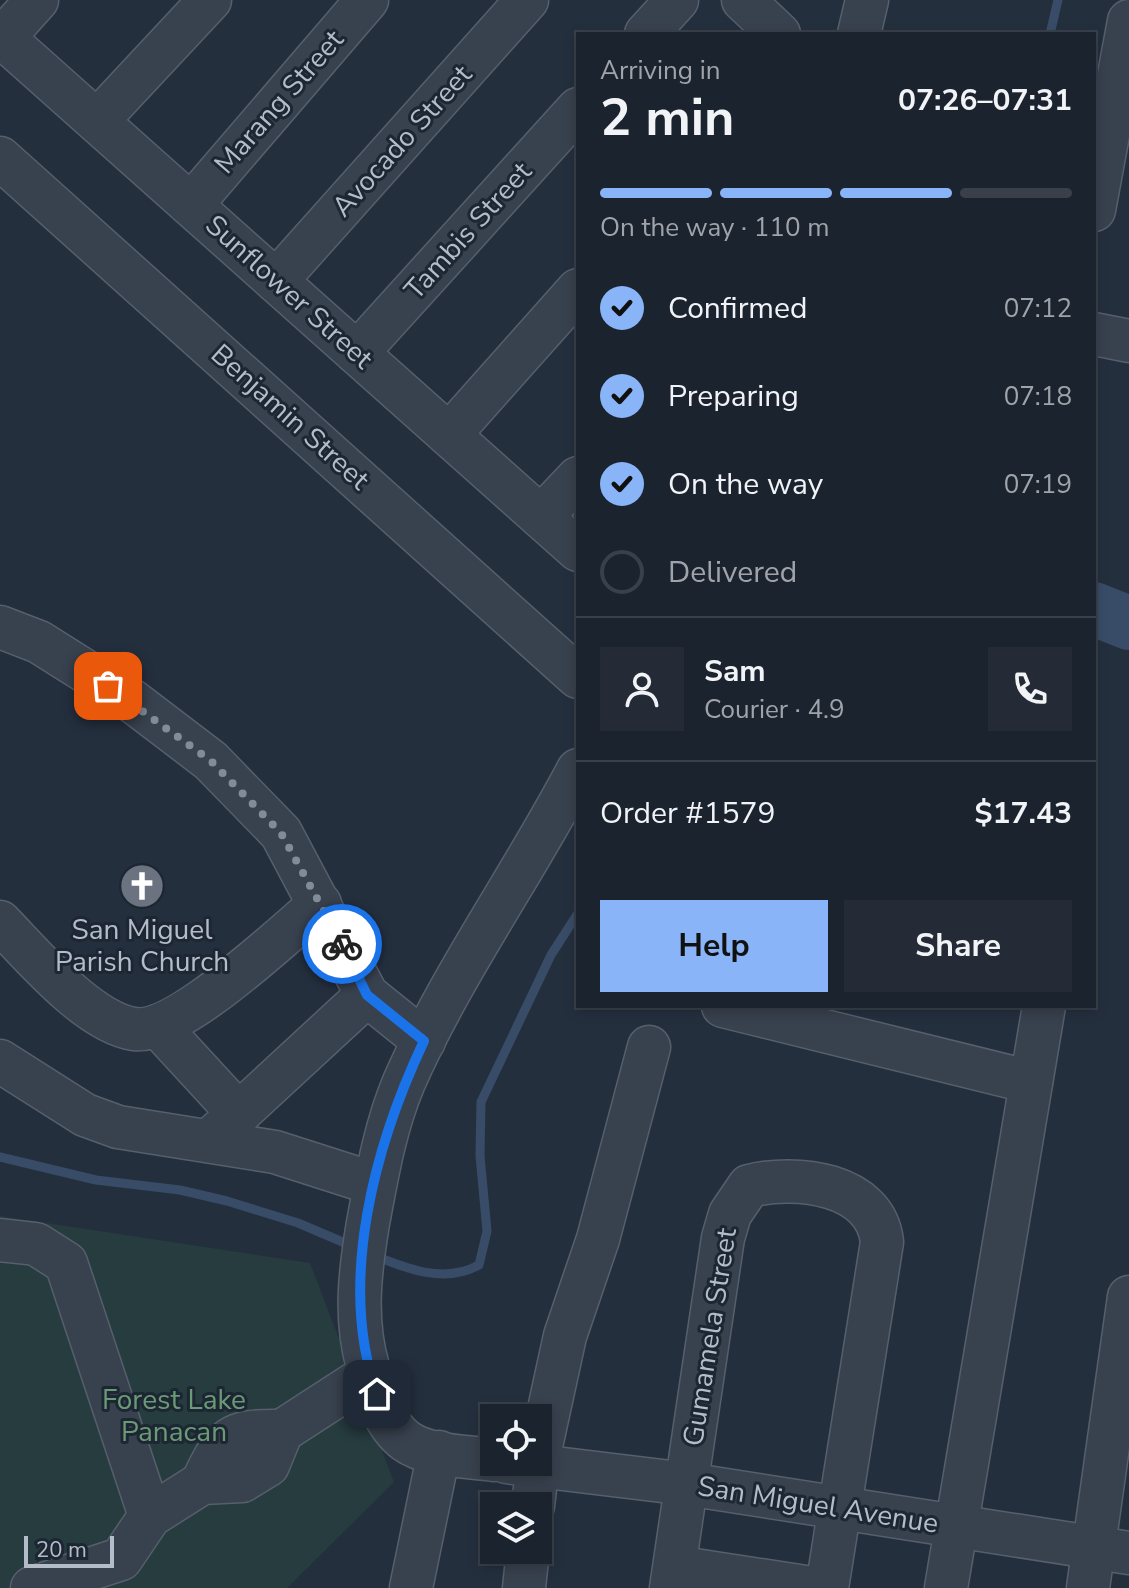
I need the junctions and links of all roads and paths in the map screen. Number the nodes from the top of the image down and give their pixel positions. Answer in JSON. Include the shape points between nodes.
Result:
{"nodes":[{"id":1,"x":37,"y":0,"type":"edge"},
{"id":2,"x":210,"y":0,"type":"edge"},
{"id":3,"x":367,"y":0,"type":"edge"},
{"id":4,"x":527,"y":0,"type":"edge"},
{"id":5,"x":677,"y":0,"type":"edge"},
{"id":6,"x":743,"y":0,"type":"edge"},
{"id":7,"x":867,"y":0,"type":"edge"},
{"id":8,"x":1129,"y":21,"type":"edge"},
{"id":9,"x":648,"y":32,"type":"edge"},
{"id":10,"x":777,"y":32,"type":"edge"},
{"id":11,"x":859,"y":32,"type":"edge"},
{"id":12,"x":2,"y":36,"type":"edge"},
{"id":13,"x":1121,"y":110,"type":"edge"},
{"id":14,"x":576,"y":111,"type":"edge"},
{"id":15,"x":97,"y":121,"type":"junction"},
{"id":16,"x":0,"y":158,"type":"edge"},
{"id":17,"x":1096,"y":203,"type":"edge"},
{"id":18,"x":191,"y":205,"type":"junction"},
{"id":19,"x":276,"y":281,"type":"junction"},
{"id":20,"x":576,"y":292,"type":"edge"},
{"id":21,"x":1096,"y":334,"type":"edge"},
{"id":22,"x":1129,"y":341,"type":"edge"},
{"id":23,"x":357,"y":353,"type":"junction"},
{"id":24,"x":449,"y":435,"type":"junction"},
{"id":25,"x":576,"y":480,"type":"edge"},
{"id":26,"x":541,"y":517,"type":"junction"},
{"id":27,"x":576,"y":548,"type":"edge"},
{"id":28,"x":0,"y":627,"type":"edge"},
{"id":29,"x":576,"y":675,"type":"edge"},
{"id":30,"x":576,"y":774,"type":"edge"},
{"id":31,"x":320,"y":904,"type":"junction"},
{"id":32,"x":0,"y":922,"type":"edge"},
{"id":33,"x":367,"y":995,"type":"junction"},
{"id":34,"x":731,"y":1008,"type":"edge"},
{"id":35,"x":1044,"y":1008,"type":"edge"},
{"id":36,"x":158,"y":1026,"type":"junction"},
{"id":37,"x":424,"y":1041,"type":"junction"},
{"id":38,"x":649,"y":1047,"type":"dead end"},
{"id":39,"x":0,"y":1061,"type":"edge"},
{"id":40,"x":1031,"y":1082,"type":"junction"},
{"id":41,"x":224,"y":1127,"type":"junction"},
{"id":42,"x":375,"y":1184,"type":"junction"},
{"id":43,"x":0,"y":1240,"type":"edge"},
{"id":44,"x":1129,"y":1297,"type":"edge"},
{"id":45,"x":370,"y":1374,"type":"junction"},
{"id":46,"x":547,"y":1404,"type":"edge"},
{"id":47,"x":439,"y":1452,"type":"junction"},
{"id":48,"x":480,"y":1458,"type":"edge"},
{"id":49,"x":552,"y":1473,"type":"edge"},
{"id":50,"x":687,"y":1484,"type":"junction"},
{"id":51,"x":841,"y":1508,"type":"junction"},
{"id":52,"x":150,"y":1516,"type":"junction"},
{"id":53,"x":956,"y":1526,"type":"junction"},
{"id":54,"x":1104,"y":1563,"type":"edge"},
{"id":55,"x":527,"y":1564,"type":"edge"},
{"id":56,"x":673,"y":1577,"type":"edge"},
{"id":57,"x":53,"y":1585,"type":"edge"},
{"id":58,"x":411,"y":1588,"type":"edge"},
{"id":59,"x":524,"y":1588,"type":"edge"},
{"id":60,"x":812,"y":1588,"type":"edge"},
{"id":61,"x":827,"y":1588,"type":"edge"},
{"id":62,"x":946,"y":1588,"type":"edge"}],
"edges":[{"from":1,"to":12,"type":"street"},
{"from":2,"to":15,"type":"street"},
{"from":3,"to":18,"type":"street","name":"Marang Street"},
{"from":4,"to":19,"type":"street","name":"Avocado Street"},
{"from":5,"to":9,"type":"street"},
{"from":6,"to":10,"type":"street"},
{"from":7,"to":11,"type":"street"},
{"from":8,"to":13,"type":"street"},
{"from":12,"to":15,"type":"street","name":"Sunflower Street"},
{"from":13,"to":17,"type":"street"},
{"from":14,"to":23,"type":"street","name":"Tambis Street"},
{"from":15,"to":18,"type":"street","name":"Sunflower Street"},
{"from":16,"to":29,"type":"street","name":"Benjamin Street"},
{"from":18,"to":19,"type":"street","name":"Sunflower Street"},
{"from":19,"to":23,"type":"street","name":"Sunflower Street"},
{"from":20,"to":24,"type":"street"},
{"from":21,"to":22,"type":"street"},
{"from":23,"to":24,"type":"street","name":"Sunflower Street"},
{"from":24,"to":26,"type":"street","name":"Sunflower Street"},
{"from":25,"to":26,"type":"street"},
{"from":26,"to":27,"type":"street","name":"Sunflower Street"},
{"from":28,"to":31,"type":"street","via":[[39,642],[131,700],[211,761],[281,833]]},
{"from":30,"to":37,"type":"street"},
{"from":31,"to":33,"type":"street"},
{"from":31,"to":36,"type":"street","via":[[197,1005]]},
{"from":32,"to":36,"type":"street","via":[[91,1008],[135,1029]]},
{"from":33,"to":37,"type":"street"},
{"from":33,"to":41,"type":"street"},
{"from":34,"to":40,"type":"street"},
{"from":35,"to":40,"type":"street"},
{"from":36,"to":41,"type":"street"},
{"from":37,"to":42,"type":"street","via":[[388,1127]]},
{"from":38,"to":46,"type":"street"},
{"from":39,"to":41,"type":"street","via":[[85,1115],[118,1127]]},
{"from":40,"to":53,"type":"street"},
{"from":41,"to":42,"type":"street"},
{"from":42,"to":45,"type":"street","via":[[363,1255],[360,1332]]},
{"from":43,"to":52,"type":"street","via":[[36,1244],[66,1263]]},
{"from":44,"to":54,"type":"street"},
{"from":45,"to":47,"type":"street","via":[[394,1429],[407,1442]]},
{"from":45,"to":52,"type":"street","via":[[282,1431],[268,1465],[242,1481],[202,1483]]},
{"from":47,"to":48,"type":"street"},
{"from":47,"to":58,"type":"street"},
{"from":49,"to":50,"type":"street","name":"San Miguel Avenue"},
{"from":50,"to":51,"type":"street","name":"San Miguel Avenue"},
{"from":50,"to":51,"type":"street","name":"Gumamela Street","via":[[723,1238],[734,1205],[749,1186],[791,1182],[831,1188],[857,1197],[881,1225],[882,1242]]},
{"from":50,"to":56,"type":"street","name":"Gumamela Street"},
{"from":51,"to":53,"type":"street","name":"San Miguel Avenue"},
{"from":51,"to":61,"type":"street"},
{"from":52,"to":57,"type":"street","via":[[121,1559]]},
{"from":53,"to":54,"type":"street","name":"San Miguel Avenue"},
{"from":53,"to":62,"type":"street"},
{"from":55,"to":59,"type":"street"},
{"from":56,"to":60,"type":"street"}]}
